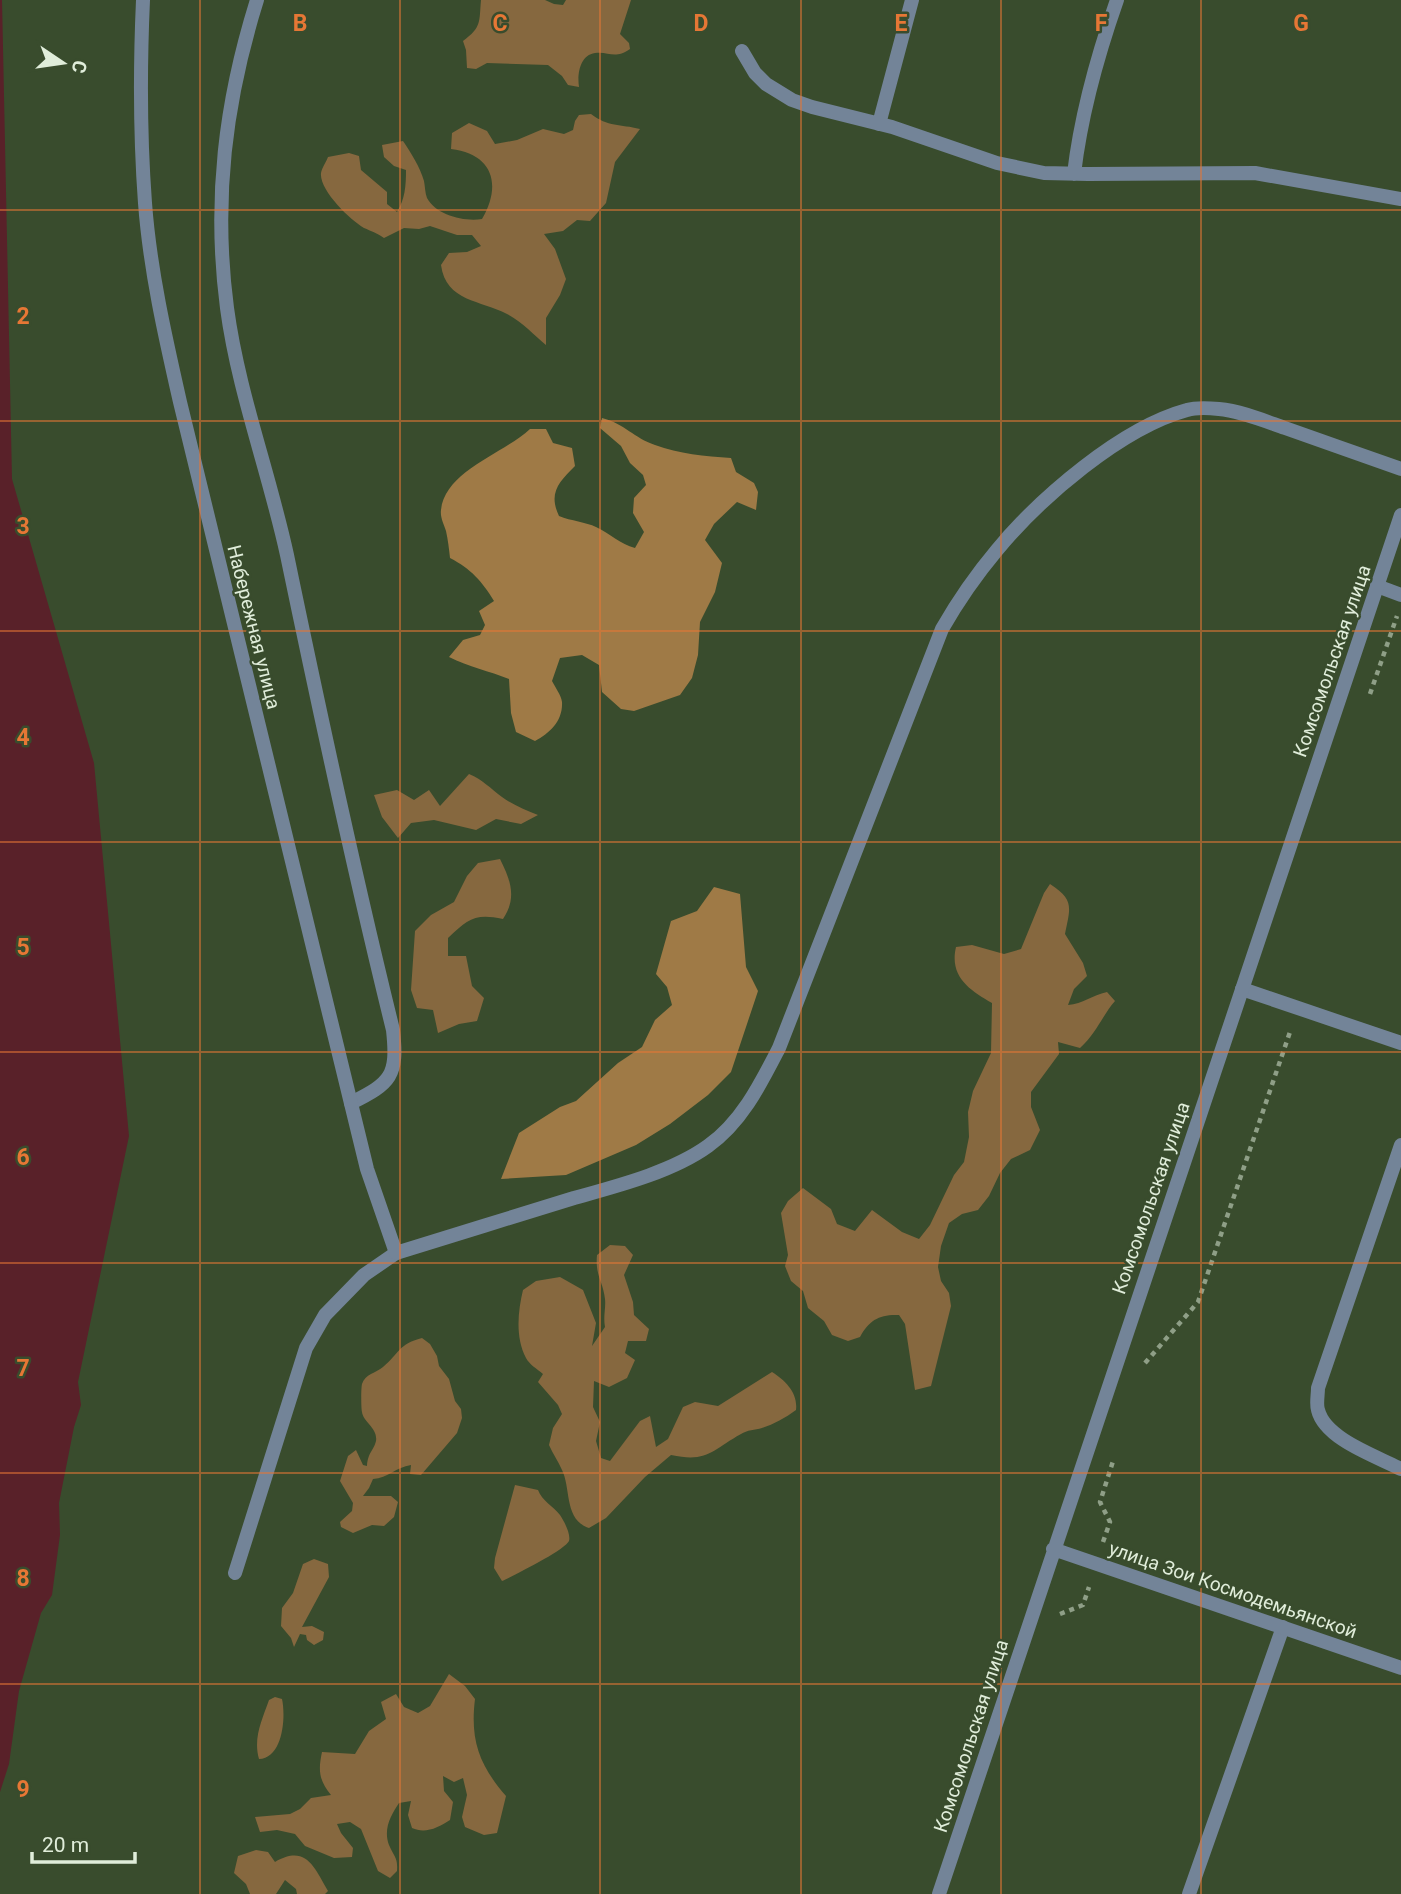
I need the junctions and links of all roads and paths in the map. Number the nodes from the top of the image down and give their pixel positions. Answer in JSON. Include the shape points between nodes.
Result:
{"nodes":[{"id":1,"x":143,"y":0,"type":"edge"},
{"id":2,"x":257,"y":0,"type":"edge"},
{"id":3,"x":912,"y":0,"type":"edge"},
{"id":4,"x":1117,"y":0,"type":"edge"},
{"id":5,"x":742,"y":51,"type":"dead end"},
{"id":6,"x":879,"y":124,"type":"junction"},
{"id":7,"x":1074,"y":174,"type":"junction"},
{"id":8,"x":1401,"y":199,"type":"edge"},
{"id":9,"x":1401,"y":469,"type":"edge"},
{"id":10,"x":1401,"y":515,"type":"edge"},
{"id":11,"x":1377,"y":586,"type":"junction"},
{"id":12,"x":1401,"y":595,"type":"edge"},
{"id":13,"x":1401,"y":604,"type":"edge"},
{"id":14,"x":1369,"y":696,"type":"dead end"},
{"id":15,"x":1242,"y":989,"type":"junction"},
{"id":16,"x":1284,"y":1004,"type":"junction"},
{"id":17,"x":1401,"y":1043,"type":"edge"},
{"id":18,"x":351,"y":1102,"type":"junction"},
{"id":19,"x":1401,"y":1145,"type":"edge"},
{"id":20,"x":396,"y":1253,"type":"junction"},
{"id":21,"x":1141,"y":1376,"type":"dead end"},
{"id":22,"x":1116,"y":1451,"type":"dead end"},
{"id":23,"x":1401,"y":1469,"type":"edge"},
{"id":24,"x":1053,"y":1549,"type":"junction"},
{"id":25,"x":1096,"y":1563,"type":"junction"},
{"id":26,"x":235,"y":1573,"type":"dead end"},
{"id":27,"x":1056,"y":1626,"type":"dead end"},
{"id":28,"x":1283,"y":1627,"type":"junction"},
{"id":29,"x":1401,"y":1668,"type":"edge"},
{"id":30,"x":939,"y":1894,"type":"edge"},
{"id":31,"x":1189,"y":1894,"type":"edge"}],
"edges":[{"from":1,"to":18,"type":"street","name":"Набережная улица","via":[[145,203],[159,310]]},
{"from":2,"to":18,"type":"street","via":[[240,54],[228,122],[220,179],[221,242],[227,309],[241,375],[286,550],[393,1030],[393,1070],[379,1088]]},
{"from":3,"to":6,"type":"street"},
{"from":4,"to":7,"type":"street","via":[[1087,96]]},
{"from":5,"to":6,"type":"street","via":[[755,73],[778,93],[811,107]]},
{"from":6,"to":7,"type":"street","via":[[997,163]]},
{"from":7,"to":8,"type":"street","via":[[1255,173]]},
{"from":9,"to":20,"type":"street","via":[[1221,409],[1191,409],[1158,420],[1084,468],[998,548],[942,629],[779,1048],[753,1097],[732,1124],[709,1146],[681,1162]]},
{"from":10,"to":11,"type":"street","name":"Комсомольская улица"},
{"from":11,"to":12,"type":"street"},
{"from":11,"to":15,"type":"street","name":"Комсомольская улица"},
{"from":13,"to":14,"type":"path"},
{"from":15,"to":16,"type":"street"},
{"from":15,"to":24,"type":"street","name":"Комсомольская улица"},
{"from":16,"to":17,"type":"street"},
{"from":16,"to":21,"type":"path","via":[[1293,1022],[1198,1302],[1145,1363]]},
{"from":18,"to":20,"type":"street","name":"Набережная улица","via":[[367,1169]]},
{"from":19,"to":23,"type":"street","via":[[1318,1388],[1317,1409],[1338,1437]]},
{"from":20,"to":26,"type":"street","via":[[364,1275],[325,1315],[306,1348]]},
{"from":22,"to":25,"type":"path","via":[[1100,1502],[1110,1522]]},
{"from":24,"to":25,"type":"street","name":"улица Зои Космодемьянской"},
{"from":24,"to":30,"type":"street","name":"Комсомольская улица"},
{"from":25,"to":27,"type":"path","via":[[1083,1605],[1060,1614]]},
{"from":25,"to":28,"type":"street","name":"улица Зои Космодемьянской"},
{"from":28,"to":29,"type":"street","name":"улица Зои Космодемьянской"},
{"from":28,"to":31,"type":"street"}]}
